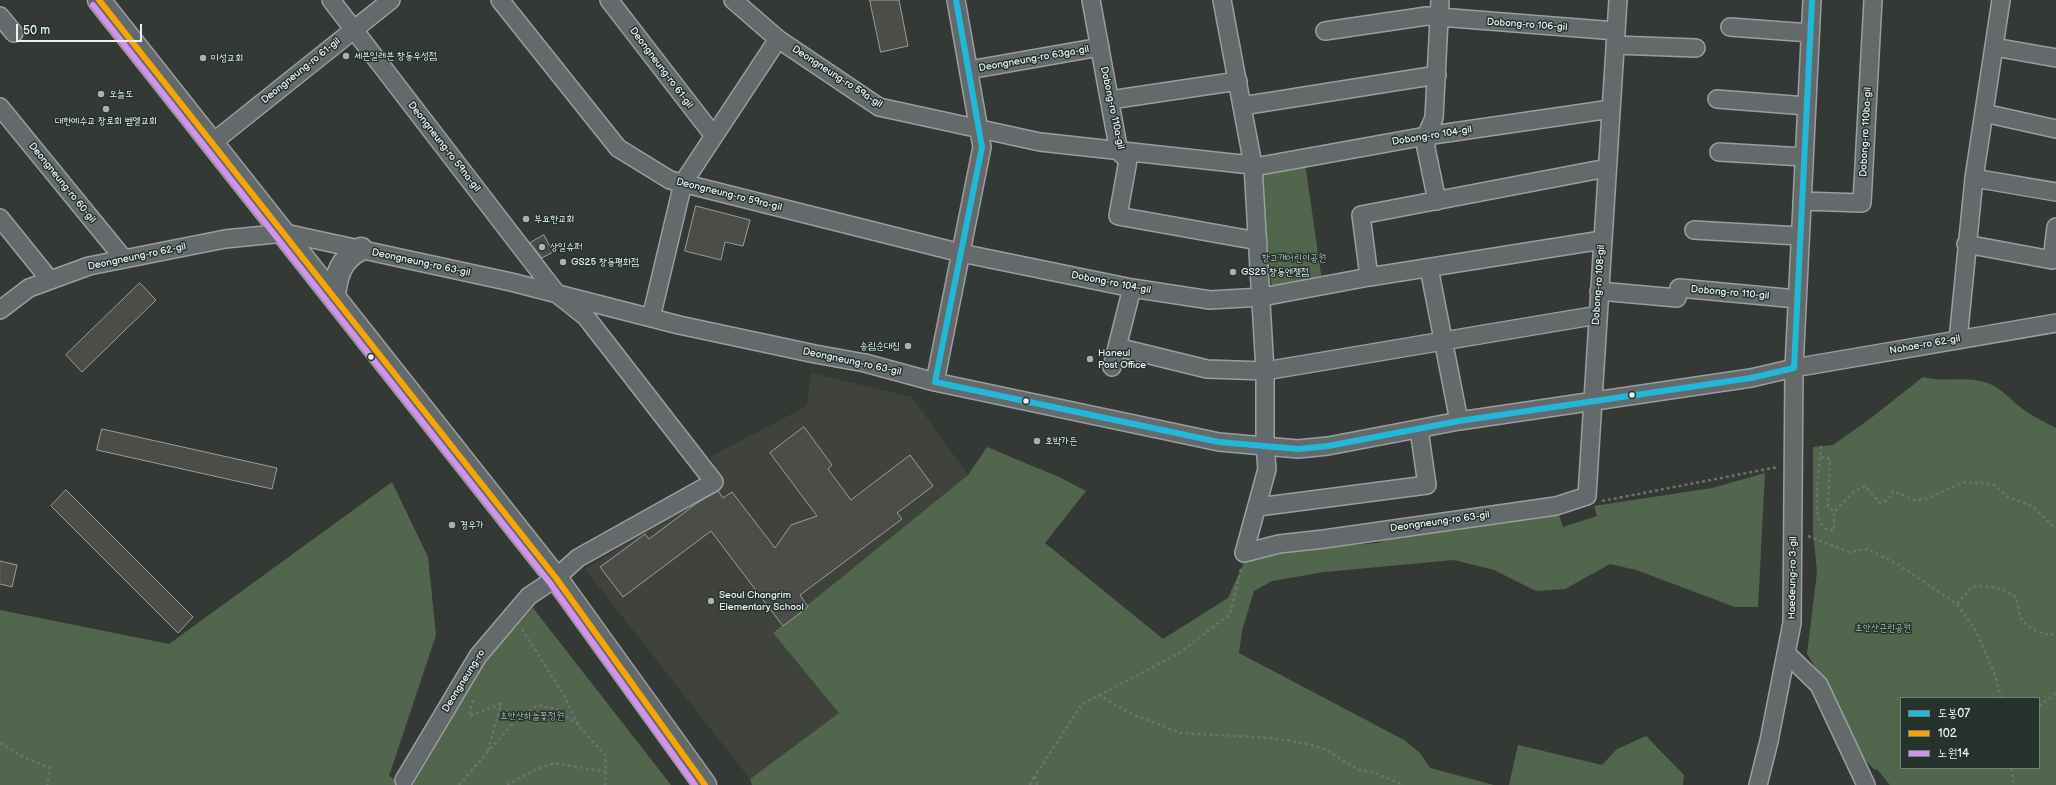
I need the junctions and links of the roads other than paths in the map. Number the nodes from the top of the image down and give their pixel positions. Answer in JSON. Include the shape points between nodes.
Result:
{"nodes":[{"id":1,"x":99,"y":0,"type":"edge"},
{"id":2,"x":331,"y":0,"type":"edge"},
{"id":3,"x":391,"y":0,"type":"edge"},
{"id":4,"x":500,"y":0,"type":"edge"},
{"id":5,"x":609,"y":0,"type":"edge"},
{"id":6,"x":734,"y":0,"type":"edge"},
{"id":7,"x":956,"y":0,"type":"edge"},
{"id":8,"x":1091,"y":0,"type":"edge"},
{"id":9,"x":1222,"y":0,"type":"edge"},
{"id":10,"x":1618,"y":0,"type":"edge"},
{"id":11,"x":1812,"y":0,"type":"edge"},
{"id":12,"x":1874,"y":0,"type":"edge"},
{"id":13,"x":2001,"y":0,"type":"edge"},
{"id":14,"x":1440,"y":8,"type":"edge"},
{"id":15,"x":0,"y":16,"type":"edge"},
{"id":16,"x":1730,"y":27,"type":"dead end"},
{"id":17,"x":354,"y":29,"type":"junction"},
{"id":18,"x":1325,"y":31,"type":"dead end"},
{"id":19,"x":14,"y":33,"type":"dead end"},
{"id":20,"x":1810,"y":33,"type":"junction"},
{"id":21,"x":1615,"y":38,"type":"junction"},
{"id":22,"x":778,"y":39,"type":"junction"},
{"id":23,"x":1100,"y":47,"type":"junction"},
{"id":24,"x":1994,"y":47,"type":"junction"},
{"id":25,"x":1696,"y":48,"type":"dead end"},
{"id":26,"x":2056,"y":58,"type":"edge"},
{"id":27,"x":969,"y":70,"type":"junction"},
{"id":28,"x":1436,"y":75,"type":"junction"},
{"id":29,"x":1238,"y":81,"type":"junction"},
{"id":30,"x":1717,"y":99,"type":"dead end"},
{"id":31,"x":1110,"y":100,"type":"junction"},
{"id":32,"x":1242,"y":106,"type":"junction"},
{"id":33,"x":1806,"y":106,"type":"junction"},
{"id":34,"x":0,"y":107,"type":"edge"},
{"id":35,"x":1611,"y":109,"type":"junction"},
{"id":36,"x":1984,"y":113,"type":"junction"},
{"id":37,"x":979,"y":129,"type":"junction"},
{"id":38,"x":2056,"y":129,"type":"edge"},
{"id":39,"x":714,"y":136,"type":"junction"},
{"id":40,"x":1426,"y":136,"type":"junction"},
{"id":41,"x":212,"y":143,"type":"junction"},
{"id":42,"x":1119,"y":152,"type":"junction"},
{"id":43,"x":1719,"y":152,"type":"dead end"},
{"id":44,"x":1804,"y":157,"type":"junction"},
{"id":45,"x":1253,"y":165,"type":"junction"},
{"id":46,"x":1607,"y":168,"type":"junction"},
{"id":47,"x":1974,"y":178,"type":"junction"},
{"id":48,"x":683,"y":183,"type":"junction"},
{"id":49,"x":2056,"y":192,"type":"edge"},
{"id":50,"x":1437,"y":201,"type":"junction"},
{"id":51,"x":1802,"y":201,"type":"junction"},
{"id":52,"x":0,"y":218,"type":"edge"},
{"id":53,"x":2056,"y":227,"type":"edge"},
{"id":54,"x":1694,"y":230,"type":"dead end"},
{"id":55,"x":285,"y":233,"type":"junction"},
{"id":56,"x":1800,"y":236,"type":"junction"},
{"id":57,"x":1602,"y":240,"type":"junction"},
{"id":58,"x":1258,"y":241,"type":"junction"},
{"id":59,"x":1966,"y":244,"type":"junction"},
{"id":60,"x":361,"y":250,"type":"junction"},
{"id":61,"x":961,"y":253,"type":"junction"},
{"id":62,"x":124,"y":259,"type":"junction"},
{"id":63,"x":1429,"y":268,"type":"junction"},
{"id":64,"x":1369,"y":277,"type":"junction"},
{"id":65,"x":50,"y":280,"type":"junction"},
{"id":66,"x":1132,"y":288,"type":"junction"},
{"id":67,"x":1599,"y":291,"type":"junction"},
{"id":68,"x":558,"y":294,"type":"junction"},
{"id":69,"x":334,"y":296,"type":"junction"},
{"id":70,"x":1262,"y":297,"type":"junction"},
{"id":71,"x":1797,"y":299,"type":"junction"},
{"id":72,"x":0,"y":310,"type":"edge"},
{"id":73,"x":1598,"y":315,"type":"junction"},
{"id":74,"x":651,"y":318,"type":"junction"},
{"id":75,"x":2056,"y":324,"type":"edge"},
{"id":76,"x":1443,"y":340,"type":"junction"},
{"id":77,"x":1958,"y":340,"type":"junction"},
{"id":78,"x":1117,"y":348,"type":"junction"},
{"id":79,"x":1112,"y":367,"type":"dead end"},
{"id":80,"x":1794,"y":368,"type":"junction"},
{"id":81,"x":1265,"y":371,"type":"junction"},
{"id":82,"x":935,"y":382,"type":"junction"},
{"id":83,"x":1592,"y":401,"type":"junction"},
{"id":84,"x":1459,"y":421,"type":"junction"},
{"id":85,"x":1419,"y":429,"type":"junction"},
{"id":86,"x":1265,"y":446,"type":"junction"},
{"id":87,"x":714,"y":482,"type":"joint"},
{"id":88,"x":1258,"y":507,"type":"junction"},
{"id":89,"x":556,"y":578,"type":"junction"},
{"id":90,"x":1786,"y":653,"type":"junction"},
{"id":91,"x":404,"y":780,"type":"dead end"},
{"id":92,"x":705,"y":785,"type":"edge"},
{"id":93,"x":1758,"y":785,"type":"edge"},
{"id":94,"x":1866,"y":785,"type":"edge"}],
"edges":[{"from":1,"to":41,"type":"main road"},
{"from":2,"to":17,"type":"street","name":"Deongneung-ro 59na-gil"},
{"from":3,"to":17,"type":"street","name":"Deongneung-ro 61-gil"},
{"from":4,"to":48,"type":"street","name":"Deongneung-ro 59ra-gil","via":[[618,148],[670,180]]},
{"from":5,"to":39,"type":"street","name":"Deongneung-ro 61-gil"},
{"from":6,"to":22,"type":"street","name":"Deongneung-ro 59a-gil"},
{"from":7,"to":27,"type":"street","name":"Deongneung-ro 63ga-gil"},
{"from":8,"to":23,"type":"street","name":"Dobong-ro 110a-gil"},
{"from":9,"to":29,"type":"street"},
{"from":10,"to":21,"type":"street","name":"Dobong-ro 108-gil"},
{"from":11,"to":20,"type":"street"},
{"from":12,"to":51,"type":"street","name":"Dobong-ro 110ba-gil","via":[[1862,203]]},
{"from":13,"to":24,"type":"street"},
{"from":14,"to":18,"type":"street","via":[[1427,16]]},
{"from":14,"to":21,"type":"street","name":"Dobong-ro 106-gil","via":[[1452,20]]},
{"from":14,"to":28,"type":"street"},
{"from":15,"to":19,"type":"street"},
{"from":16,"to":20,"type":"street"},
{"from":17,"to":41,"type":"street","name":"Deongneung-ro 61-gil"},
{"from":17,"to":68,"type":"street","name":"Deongneung-ro 59na-gil"},
{"from":20,"to":33,"type":"street"},
{"from":21,"to":25,"type":"street"},
{"from":21,"to":35,"type":"street","name":"Dobong-ro 108-gil"},
{"from":22,"to":37,"type":"street","name":"Deongneung-ro 59a-gil","via":[[879,107]]},
{"from":22,"to":39,"type":"street"},
{"from":23,"to":27,"type":"street","name":"Deongneung-ro 63ga-gil"},
{"from":23,"to":31,"type":"street","name":"Dobong-ro 110a-gil"},
{"from":24,"to":26,"type":"street"},
{"from":24,"to":36,"type":"street"},
{"from":27,"to":37,"type":"street","name":"Deongneung-ro 63ga-gil"},
{"from":28,"to":32,"type":"street"},
{"from":28,"to":40,"type":"street","via":[[1434,118]]},
{"from":29,"to":31,"type":"street"},
{"from":29,"to":32,"type":"street"},
{"from":30,"to":33,"type":"street"},
{"from":31,"to":42,"type":"street","name":"Dobong-ro 110a-gil"},
{"from":32,"to":45,"type":"street"},
{"from":33,"to":44,"type":"street"},
{"from":34,"to":62,"type":"street","name":"Deongneung-ro 60-gil"},
{"from":35,"to":40,"type":"street","name":"Dobong-ro 104-gil"},
{"from":35,"to":46,"type":"street","name":"Dobong-ro 108-gil"},
{"from":36,"to":38,"type":"street"},
{"from":36,"to":47,"type":"street"},
{"from":37,"to":42,"type":"street","name":"Dobong-ro 104-gil","via":[[1040,142]]},
{"from":37,"to":61,"type":"street","name":"Deongneung-ro 63ga-gil","via":[[982,147]]},
{"from":39,"to":48,"type":"street"},
{"from":40,"to":45,"type":"street","name":"Dobong-ro 104-gil","via":[[1260,166]]},
{"from":40,"to":50,"type":"street","via":[[1426,148]]},
{"from":41,"to":55,"type":"main road"},
{"from":42,"to":45,"type":"street","name":"Dobong-ro 104-gil"},
{"from":42,"to":58,"type":"street","name":"Dobong-ro 110a-gil","via":[[1128,160],[1118,216]]},
{"from":43,"to":44,"type":"street"},
{"from":44,"to":51,"type":"street"},
{"from":45,"to":58,"type":"street"},
{"from":46,"to":50,"type":"street"},
{"from":46,"to":57,"type":"street","name":"Dobong-ro 108-gil"},
{"from":47,"to":49,"type":"street"},
{"from":47,"to":59,"type":"street"},
{"from":48,"to":61,"type":"street","name":"Deongneung-ro 59ra-gil"},
{"from":48,"to":74,"type":"street"},
{"from":50,"to":64,"type":"street","via":[[1361,215]]},
{"from":51,"to":56,"type":"street"},
{"from":52,"to":65,"type":"street"},
{"from":53,"to":59,"type":"street","via":[[2052,260]]},
{"from":54,"to":56,"type":"street"},
{"from":55,"to":60,"type":"street","name":"Deongneung-ro 63-gil"},
{"from":55,"to":62,"type":"street","name":"Deongneung-ro 62-gil","via":[[225,239]]},
{"from":55,"to":69,"type":"main road"},
{"from":56,"to":71,"type":"street"},
{"from":57,"to":63,"type":"street","name":"Dobong-ro 104-gil"},
{"from":57,"to":67,"type":"street","name":"Dobong-ro 108-gil"},
{"from":58,"to":70,"type":"street"},
{"from":59,"to":77,"type":"street"},
{"from":60,"to":68,"type":"street","name":"Deongneung-ro 63-gil"},
{"from":60,"to":69,"type":"main road","via":[[351,254],[342,266],[336,280]]},
{"from":61,"to":66,"type":"street","name":"Dobong-ro 104-gil"},
{"from":61,"to":82,"type":"street","name":"Deongneung-ro 63ga-gil"},
{"from":62,"to":65,"type":"street","name":"Deongneung-ro 62-gil","via":[[89,266]]},
{"from":63,"to":64,"type":"street","name":"Dobong-ro 104-gil"},
{"from":63,"to":76,"type":"street"},
{"from":64,"to":70,"type":"street","name":"Dobong-ro 104-gil"},
{"from":65,"to":72,"type":"street","name":"Deongneung-ro 62-gil","via":[[29,288]]},
{"from":66,"to":70,"type":"street","name":"Dobong-ro 104-gil","via":[[1210,300]]},
{"from":66,"to":78,"type":"street"},
{"from":67,"to":71,"type":"street","name":"Dobong-ro 110-gil","via":[[1677,298],[1679,288]]},
{"from":67,"to":73,"type":"street","name":"Dobong-ro 108-gil"},
{"from":68,"to":74,"type":"street","name":"Deongneung-ro 63-gil"},
{"from":68,"to":87,"type":"street","name":"Deongneung-ro 63-gil","via":[[586,317]]},
{"from":69,"to":89,"type":"main road"},
{"from":70,"to":81,"type":"street"},
{"from":71,"to":80,"type":"street"},
{"from":73,"to":76,"type":"street"},
{"from":73,"to":83,"type":"street","name":"Dobong-ro 108-gil"},
{"from":74,"to":82,"type":"street","name":"Deongneung-ro 63-gil","via":[[865,363]]},
{"from":75,"to":77,"type":"street","name":"Nohae-ro 62-gil"},
{"from":76,"to":81,"type":"street"},
{"from":76,"to":84,"type":"street"},
{"from":77,"to":80,"type":"street","name":"Nohae-ro 62-gil"},
{"from":78,"to":79,"type":"street"},
{"from":78,"to":81,"type":"street","via":[[1207,369]]},
{"from":80,"to":83,"type":"street","name":"Deongneung-ro 63-gil","via":[[1751,378]]},
{"from":80,"to":90,"type":"street","name":"Haedeung-ro 3-gil","via":[[1792,623]]},
{"from":81,"to":86,"type":"street"},
{"from":82,"to":86,"type":"street","name":"Deongneung-ro 63-gil","via":[[1220,442]]},
{"from":83,"to":84,"type":"street","name":"Deongneung-ro 63-gil"},
{"from":83,"to":88,"type":"street","name":"Deongneung-ro 63-gil","via":[[1587,496],[1556,506],[1279,544],[1244,553]]},
{"from":84,"to":85,"type":"street","name":"Deongneung-ro 63-gil"},
{"from":85,"to":86,"type":"street","name":"Deongneung-ro 63-gil","via":[[1328,446],[1298,449]]},
{"from":85,"to":88,"type":"street","via":[[1427,485]]},
{"from":86,"to":88,"type":"street","via":[[1267,469]]},
{"from":87,"to":89,"type":"street","name":"Deongneung-ro","via":[[578,558]]},
{"from":89,"to":91,"type":"street","name":"Deongneung-ro","via":[[529,596],[478,656]]},
{"from":89,"to":92,"type":"main road"},
{"from":90,"to":93,"type":"street","name":"Haedeung-ro 3-gil"},
{"from":90,"to":94,"type":"street","via":[[1819,686]]}]}
